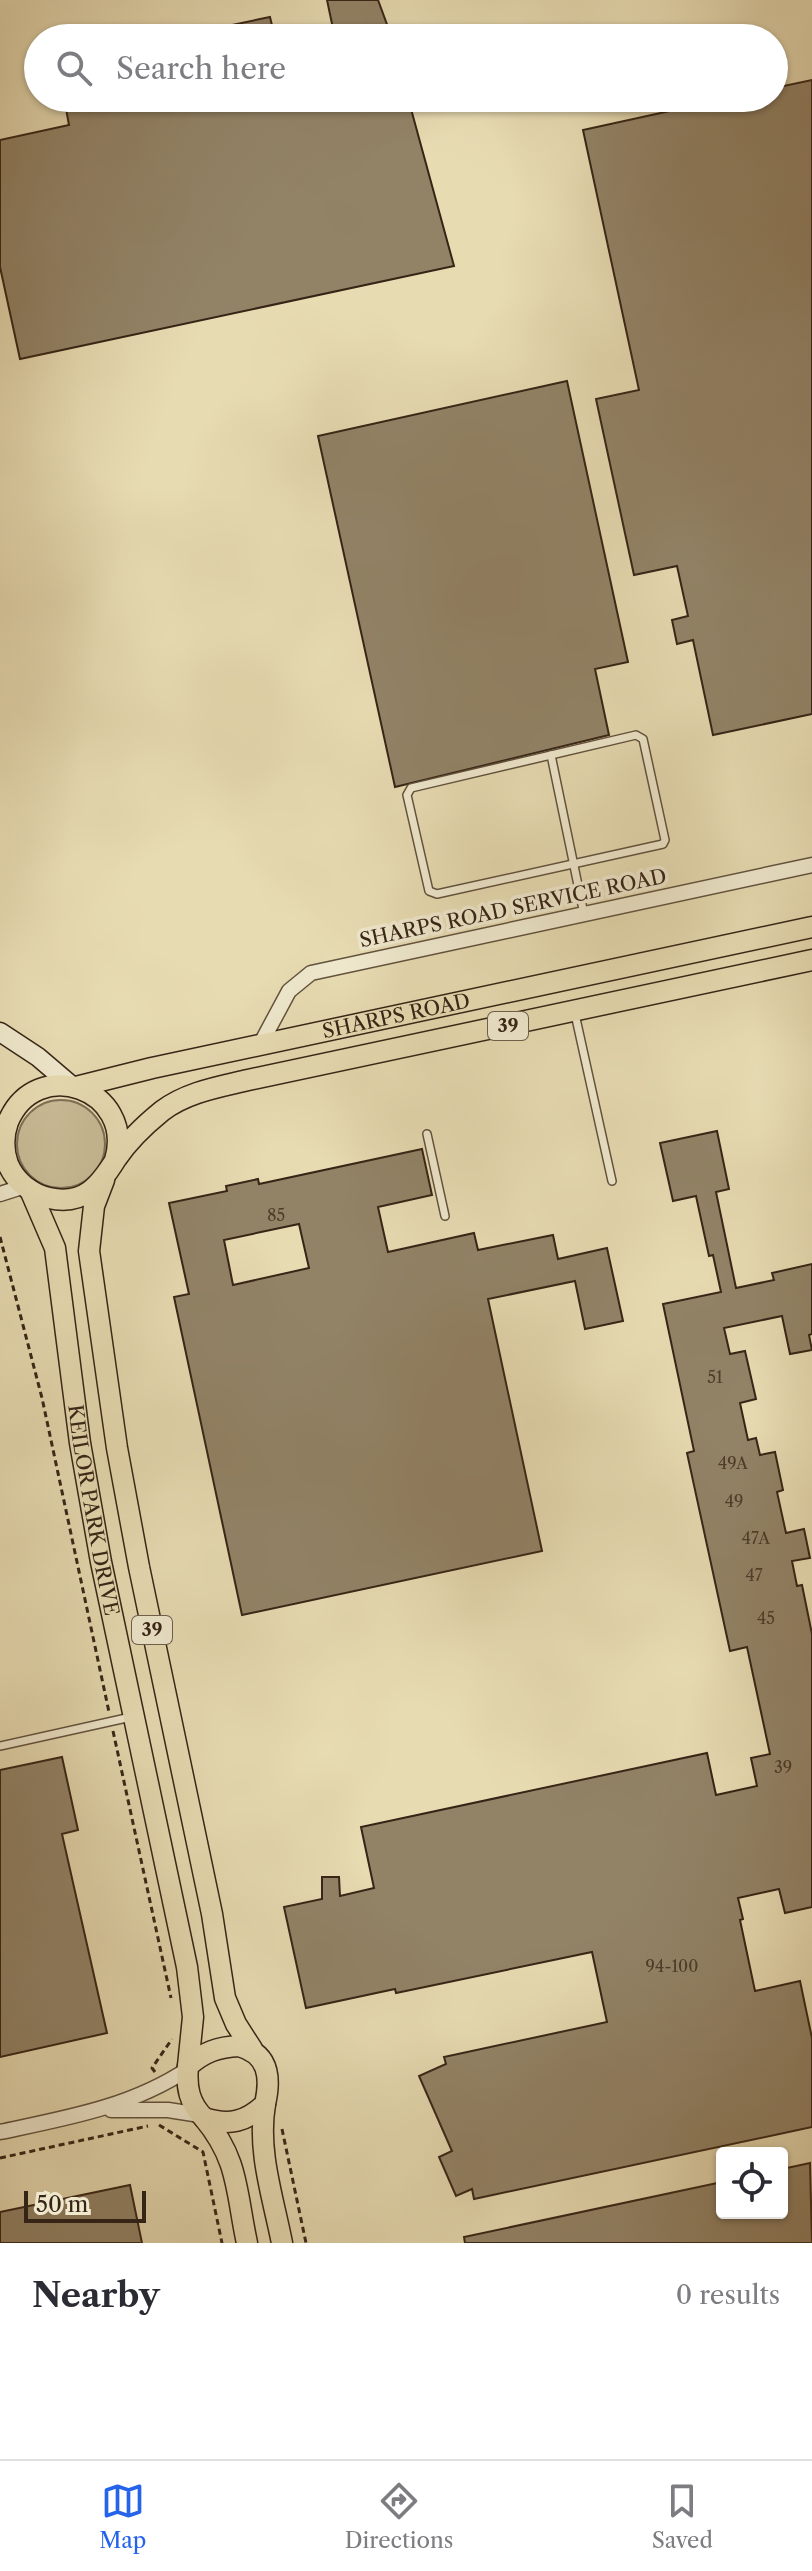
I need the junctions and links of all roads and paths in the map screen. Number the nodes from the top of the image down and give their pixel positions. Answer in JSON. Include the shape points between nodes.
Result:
{"nodes":[{"id":1,"x":551,"y":755,"type":"junction"},
{"id":2,"x":574,"y":865,"type":"junction"},
{"id":3,"x":812,"y":865,"type":"edge"},
{"id":4,"x":584,"y":914,"type":"junction"},
{"id":5,"x":812,"y":927,"type":"edge"},
{"id":6,"x":812,"y":960,"type":"edge"},
{"id":7,"x":574,"y":1012,"type":"junction"},
{"id":8,"x":0,"y":1032,"type":"edge"},
{"id":9,"x":260,"y":1045,"type":"junction"},
{"id":10,"x":74,"y":1087,"type":"junction"},
{"id":11,"x":427,"y":1134,"type":"dead end"},
{"id":12,"x":2,"y":1139,"type":"edge"},
{"id":13,"x":115,"y":1160,"type":"junction"},
{"id":14,"x":104,"y":1180,"type":"junction"},
{"id":15,"x":612,"y":1181,"type":"dead end"},
{"id":16,"x":28,"y":1188,"type":"junction"},
{"id":17,"x":0,"y":1194,"type":"edge"},
{"id":18,"x":445,"y":1216,"type":"dead end"},
{"id":19,"x":0,"y":1237,"type":"edge"},
{"id":20,"x":135,"y":1716,"type":"junction"},
{"id":21,"x":111,"y":1722,"type":"junction"},
{"id":22,"x":0,"y":1746,"type":"edge"},
{"id":23,"x":171,"y":1999,"type":"dead end"},
{"id":24,"x":178,"y":2030,"type":"dead end"},
{"id":25,"x":252,"y":2049,"type":"junction"},
{"id":26,"x":188,"y":2068,"type":"junction"},
{"id":27,"x":164,"y":2085,"type":"junction"},
{"id":28,"x":265,"y":2104,"type":"junction"},
{"id":29,"x":168,"y":2110,"type":"junction"},
{"id":30,"x":99,"y":2111,"type":"junction"},
{"id":31,"x":202,"y":2116,"type":"junction"},
{"id":32,"x":280,"y":2121,"type":"dead end"},
{"id":33,"x":166,"y":2129,"type":"junction"},
{"id":34,"x":0,"y":2132,"type":"edge"},
{"id":35,"x":0,"y":2158,"type":"edge"},
{"id":36,"x":222,"y":2243,"type":"edge"},
{"id":37,"x":247,"y":2243,"type":"edge"},
{"id":38,"x":282,"y":2243,"type":"edge"},
{"id":39,"x":306,"y":2243,"type":"edge"}],
"edges":[{"from":1,"to":2,"type":"lane"},
{"from":1,"to":2,"type":"lane","via":[[641,736],[665,840]]},
{"from":1,"to":2,"type":"lane","via":[[418,784],[407,795],[432,894]]},
{"from":2,"to":4,"type":"lane"},
{"from":3,"to":4,"type":"street","name":"SHARPS ROAD SERVICE ROAD"},
{"from":4,"to":9,"type":"street","name":"SHARPS ROAD SERVICE ROAD","via":[[311,973],[289,991]]},
{"from":5,"to":9,"type":"main road","name":"SHARPS ROAD","number":"39"},
{"from":6,"to":7,"type":"main road","name":"SHARPS ROAD","number":"39"},
{"from":7,"to":13,"type":"main road","name":"SHARPS ROAD","number":"39","via":[[192,1095],[162,1111]]},
{"from":7,"to":15,"type":"lane"},
{"from":8,"to":10,"type":"street"},
{"from":9,"to":10,"type":"main road","name":"SHARPS ROAD","number":"39"},
{"from":10,"to":12,"type":"main road","number":"39","via":[[53,1086],[27,1097],[14,1111]]},
{"from":10,"to":13,"type":"main road","via":[[97,1098],[112,1115],[118,1138]]},
{"from":11,"to":18,"type":"lane"},
{"from":12,"to":16,"type":"main road","number":"39","via":[[10,1167]]},
{"from":13,"to":14,"type":"main road","number":"39"},
{"from":14,"to":16,"type":"main road","via":[[69,1199],[45,1197]]},
{"from":14,"to":25,"type":"main road","name":"KEILOR PARK DRIVE","number":"39","via":[[94,1206],[89,1251],[117,1448],[225,1998]]},
{"from":16,"to":17,"type":"street"},
{"from":16,"to":20,"type":"main road","name":"KEILOR PARK DRIVE","number":"39","via":[[55,1248],[90,1502]]},
{"from":19,"to":21,"type":"path","via":[[42,1398]]},
{"from":20,"to":21,"type":"lane"},
{"from":20,"to":26,"type":"main road","name":"KEILOR PARK DRIVE","number":"39","via":[[187,1967],[193,2017]]},
{"from":21,"to":22,"type":"lane"},
{"from":21,"to":23,"type":"path"},
{"from":24,"to":27,"type":"path","via":[[152,2068]]},
{"from":25,"to":26,"type":"main road","via":[[217,2048]]},
{"from":25,"to":28,"type":"main road","number":"39","via":[[268,2077]]},
{"from":26,"to":27,"type":"street"},
{"from":26,"to":31,"type":"main road","number":"39","via":[[187,2089]]},
{"from":27,"to":30,"type":"street"},
{"from":28,"to":31,"type":"main road","via":[[240,2122]]},
{"from":28,"to":38,"type":"main road","number":"39","via":[[263,2152]]},
{"from":29,"to":30,"type":"street"},
{"from":29,"to":31,"type":"street"},
{"from":29,"to":33,"type":"path"},
{"from":30,"to":34,"type":"street"},
{"from":31,"to":37,"type":"main road","number":"39","via":[[232,2163]]},
{"from":32,"to":39,"type":"path"},
{"from":33,"to":35,"type":"path","via":[[158,2124]]},
{"from":33,"to":36,"type":"path","via":[[203,2152]]}]}
